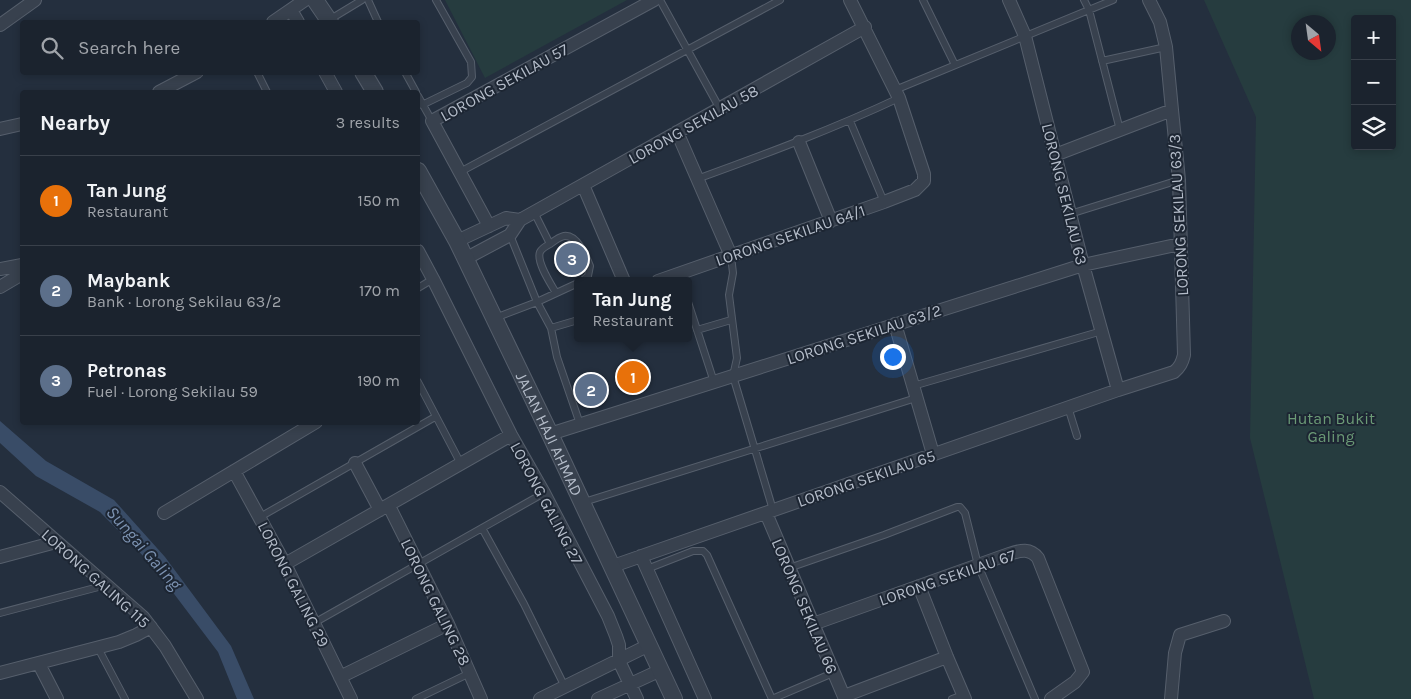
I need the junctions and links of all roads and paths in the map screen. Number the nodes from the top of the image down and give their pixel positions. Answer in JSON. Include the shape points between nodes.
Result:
{"nodes":[{"id":1,"x":35,"y":0,"type":"edge"},
{"id":2,"x":305,"y":0,"type":"edge"},
{"id":3,"x":315,"y":0,"type":"edge"},
{"id":4,"x":362,"y":0,"type":"edge"},
{"id":5,"x":368,"y":0,"type":"edge"},
{"id":6,"x":436,"y":0,"type":"edge"},
{"id":7,"x":654,"y":0,"type":"edge"},
{"id":8,"x":660,"y":0,"type":"edge"},
{"id":9,"x":780,"y":0,"type":"edge"},
{"id":10,"x":850,"y":0,"type":"edge"},
{"id":11,"x":923,"y":0,"type":"edge"},
{"id":12,"x":1008,"y":0,"type":"edge"},
{"id":13,"x":1084,"y":0,"type":"edge"},
{"id":14,"x":1113,"y":0,"type":"edge"},
{"id":15,"x":1149,"y":0,"type":"edge"},
{"id":16,"x":291,"y":10,"type":"junction"},
{"id":17,"x":1089,"y":10,"type":"junction"},
{"id":18,"x":276,"y":20,"type":"edge"},
{"id":19,"x":297,"y":20,"type":"edge"},
{"id":20,"x":328,"y":20,"type":"edge"},
{"id":21,"x":331,"y":20,"type":"edge"},
{"id":22,"x":377,"y":20,"type":"edge"},
{"id":23,"x":0,"y":25,"type":"edge"},
{"id":24,"x":865,"y":27,"type":"junction"},
{"id":25,"x":1025,"y":36,"type":"junction"},
{"id":26,"x":1166,"y":47,"type":"junction"},
{"id":27,"x":687,"y":49,"type":"junction"},
{"id":28,"x":1102,"y":61,"type":"junction"},
{"id":29,"x":955,"y":65,"type":"junction"},
{"id":30,"x":190,"y":75,"type":"edge"},
{"id":31,"x":258,"y":75,"type":"edge"},
{"id":32,"x":327,"y":75,"type":"edge"},
{"id":33,"x":365,"y":75,"type":"edge"},
{"id":34,"x":406,"y":75,"type":"edge"},
{"id":35,"x":163,"y":90,"type":"edge"},
{"id":36,"x":266,"y":90,"type":"edge"},
{"id":37,"x":335,"y":90,"type":"edge"},
{"id":38,"x":374,"y":90,"type":"edge"},
{"id":39,"x":415,"y":90,"type":"edge"},
{"id":40,"x":897,"y":94,"type":"junction"},
{"id":41,"x":420,"y":100,"type":"edge"},
{"id":42,"x":422,"y":105,"type":"junction"},
{"id":43,"x":720,"y":109,"type":"junction"},
{"id":44,"x":1172,"y":110,"type":"junction"},
{"id":45,"x":432,"y":121,"type":"junction"},
{"id":46,"x":850,"y":121,"type":"junction"},
{"id":47,"x":20,"y":124,"type":"edge"},
{"id":48,"x":0,"y":129,"type":"edge"},
{"id":49,"x":1120,"y":130,"type":"junction"},
{"id":50,"x":677,"y":132,"type":"junction"},
{"id":51,"x":799,"y":142,"type":"junction"},
{"id":52,"x":1055,"y":155,"type":"junction"},
{"id":53,"x":460,"y":172,"type":"junction"},
{"id":54,"x":420,"y":175,"type":"edge"},
{"id":55,"x":697,"y":179,"type":"junction"},
{"id":56,"x":1179,"y":180,"type":"junction"},
{"id":57,"x":583,"y":185,"type":"junction"},
{"id":58,"x":884,"y":202,"type":"junction"},
{"id":59,"x":534,"y":212,"type":"junction"},
{"id":60,"x":1070,"y":214,"type":"junction"},
{"id":61,"x":520,"y":220,"type":"junction"},
{"id":62,"x":831,"y":221,"type":"junction"},
{"id":63,"x":489,"y":226,"type":"junction"},
{"id":64,"x":510,"y":235,"type":"junction"},
{"id":65,"x":457,"y":241,"type":"junction"},
{"id":66,"x":550,"y":244,"type":"junction"},
{"id":67,"x":1180,"y":244,"type":"junction"},
{"id":68,"x":420,"y":255,"type":"edge"},
{"id":69,"x":731,"y":256,"type":"junction"},
{"id":70,"x":465,"y":258,"type":"junction"},
{"id":71,"x":20,"y":265,"type":"edge"},
{"id":72,"x":1083,"y":265,"type":"junction"},
{"id":73,"x":0,"y":269,"type":"edge"},
{"id":74,"x":20,"y":275,"type":"edge"},
{"id":75,"x":587,"y":277,"type":"edge"},
{"id":76,"x":622,"y":277,"type":"edge"},
{"id":77,"x":670,"y":277,"type":"edge"},
{"id":78,"x":433,"y":279,"type":"junction"},
{"id":79,"x":574,"y":285,"type":"edge"},
{"id":80,"x":0,"y":287,"type":"edge"},
{"id":81,"x":420,"y":287,"type":"edge"},
{"id":82,"x":556,"y":293,"type":"junction"},
{"id":83,"x":538,"y":302,"type":"junction"},
{"id":84,"x":692,"y":314,"type":"edge"},
{"id":85,"x":493,"y":318,"type":"junction"},
{"id":86,"x":731,"y":320,"type":"junction"},
{"id":87,"x":574,"y":321,"type":"edge"},
{"id":88,"x":895,"y":324,"type":"junction"},
{"id":89,"x":551,"y":328,"type":"junction"},
{"id":90,"x":697,"y":330,"type":"junction"},
{"id":91,"x":1102,"y":331,"type":"junction"},
{"id":92,"x":733,"y":376,"type":"junction"},
{"id":93,"x":714,"y":382,"type":"junction"},
{"id":94,"x":420,"y":386,"type":"edge"},
{"id":95,"x":1118,"y":390,"type":"junction"},
{"id":96,"x":915,"y":392,"type":"junction"},
{"id":97,"x":1068,"y":407,"type":"junction"},
{"id":98,"x":435,"y":417,"type":"junction"},
{"id":99,"x":580,"y":424,"type":"junction"},
{"id":100,"x":311,"y":425,"type":"edge"},
{"id":101,"x":550,"y":434,"type":"junction"},
{"id":102,"x":511,"y":435,"type":"junction"},
{"id":103,"x":1077,"y":436,"type":"dead end"},
{"id":104,"x":754,"y":449,"type":"junction"},
{"id":105,"x":933,"y":454,"type":"junction"},
{"id":106,"x":355,"y":463,"type":"junction"},
{"id":107,"x":460,"y":464,"type":"junction"},
{"id":108,"x":234,"y":471,"type":"junction"},
{"id":109,"x":544,"y":493,"type":"junction"},
{"id":110,"x":2,"y":496,"type":"edge"},
{"id":111,"x":582,"y":502,"type":"junction"},
{"id":112,"x":385,"y":508,"type":"junction"},
{"id":113,"x":769,"y":511,"type":"junction"},
{"id":114,"x":164,"y":513,"type":"dead end"},
{"id":115,"x":260,"y":517,"type":"junction"},
{"id":116,"x":482,"y":528,"type":"junction"},
{"id":117,"x":56,"y":542,"type":"junction"},
{"id":118,"x":641,"y":556,"type":"junction"},
{"id":119,"x":0,"y":557,"type":"edge"},
{"id":120,"x":285,"y":564,"type":"junction"},
{"id":121,"x":419,"y":564,"type":"junction"},
{"id":122,"x":978,"y":565,"type":"junction"},
{"id":123,"x":613,"y":566,"type":"junction"},
{"id":124,"x":789,"y":568,"type":"junction"},
{"id":125,"x":647,"y":569,"type":"junction"},
{"id":126,"x":106,"y":585,"type":"junction"},
{"id":127,"x":919,"y":586,"type":"junction"},
{"id":128,"x":0,"y":613,"type":"edge"},
{"id":129,"x":1224,"y":621,"type":"dead end"},
{"id":130,"x":314,"y":623,"type":"junction"},
{"id":131,"x":448,"y":624,"type":"junction"},
{"id":132,"x":813,"y":624,"type":"junction"},
{"id":133,"x":150,"y":626,"type":"junction"},
{"id":134,"x":649,"y":645,"type":"junction"},
{"id":135,"x":98,"y":648,"type":"junction"},
{"id":136,"x":947,"y":657,"type":"junction"},
{"id":137,"x":619,"y":661,"type":"junction"},
{"id":138,"x":39,"y":664,"type":"junction"},
{"id":139,"x":660,"y":670,"type":"junction"},
{"id":140,"x":0,"y":673,"type":"edge"},
{"id":141,"x":833,"y":673,"type":"junction"},
{"id":142,"x":470,"y":674,"type":"junction"},
{"id":143,"x":340,"y":677,"type":"junction"},
{"id":144,"x":630,"y":684,"type":"junction"},
{"id":145,"x":565,"y":687,"type":"junction"},
{"id":146,"x":844,"y":698,"type":"edge"},
{"id":147,"x":960,"y":698,"type":"edge"},
{"id":148,"x":57,"y":699,"type":"edge"},
{"id":149,"x":125,"y":699,"type":"edge"},
{"id":150,"x":197,"y":699,"type":"edge"},
{"id":151,"x":351,"y":699,"type":"edge"},
{"id":152,"x":416,"y":699,"type":"edge"},
{"id":153,"x":481,"y":699,"type":"edge"},
{"id":154,"x":540,"y":699,"type":"edge"},
{"id":155,"x":598,"y":699,"type":"edge"},
{"id":156,"x":637,"y":699,"type":"edge"},
{"id":157,"x":674,"y":699,"type":"edge"},
{"id":158,"x":705,"y":699,"type":"edge"},
{"id":159,"x":772,"y":699,"type":"edge"},
{"id":160,"x":1035,"y":699,"type":"edge"},
{"id":161,"x":1051,"y":699,"type":"edge"},
{"id":162,"x":1171,"y":699,"type":"edge"}],
"edges":[{"from":1,"to":23,"type":"street"},
{"from":2,"to":16,"type":"street"},
{"from":3,"to":20,"type":"street"},
{"from":4,"to":21,"type":"lane"},
{"from":5,"to":22,"type":"lane"},
{"from":6,"to":42,"type":"lane","via":[[471,62],[472,77],[467,83]]},
{"from":7,"to":45,"type":"street","name":"LORONG SEKILAU 57"},
{"from":8,"to":27,"type":"lane"},
{"from":9,"to":27,"type":"lane"},
{"from":10,"to":24,"type":"street"},
{"from":11,"to":29,"type":"lane"},
{"from":12,"to":25,"type":"street","name":"LORONG SEKILAU 63"},
{"from":13,"to":17,"type":"lane"},
{"from":14,"to":17,"type":"lane"},
{"from":15,"to":26,"type":"street","name":"LORONG SEKILAU 63/3","via":[[1160,22]]},
{"from":16,"to":18,"type":"street"},
{"from":16,"to":19,"type":"street"},
{"from":17,"to":25,"type":"lane"},
{"from":17,"to":28,"type":"lane"},
{"from":24,"to":40,"type":"street"},
{"from":24,"to":43,"type":"street","name":"LORONG SEKILAU 58"},
{"from":25,"to":29,"type":"lane"},
{"from":25,"to":52,"type":"street","name":"LORONG SEKILAU 63"},
{"from":26,"to":28,"type":"lane"},
{"from":26,"to":44,"type":"street","name":"LORONG SEKILAU 63/3"},
{"from":27,"to":43,"type":"lane"},
{"from":27,"to":53,"type":"lane"},
{"from":28,"to":49,"type":"lane"},
{"from":29,"to":40,"type":"lane"},
{"from":30,"to":35,"type":"street"},
{"from":31,"to":36,"type":"lane"},
{"from":32,"to":37,"type":"street"},
{"from":33,"to":38,"type":"street"},
{"from":34,"to":39,"type":"lane"},
{"from":40,"to":46,"type":"lane"},
{"from":40,"to":58,"type":"street","name":"LORONG SEKILAU 64/1","via":[[924,181],[915,190]]},
{"from":41,"to":42,"type":"lane"},
{"from":42,"to":45,"type":"lane"},
{"from":43,"to":50,"type":"street","name":"LORONG SEKILAU 58"},
{"from":44,"to":49,"type":"street"},
{"from":44,"to":56,"type":"street","name":"LORONG SEKILAU 63/3"},
{"from":45,"to":53,"type":"street","name":"LORONG SEKILAU 57"},
{"from":46,"to":51,"type":"lane"},
{"from":46,"to":58,"type":"lane"},
{"from":47,"to":48,"type":"street"},
{"from":49,"to":52,"type":"street"},
{"from":50,"to":55,"type":"street"},
{"from":50,"to":57,"type":"street","name":"LORONG SEKILAU 58"},
{"from":51,"to":55,"type":"lane"},
{"from":51,"to":62,"type":"street"},
{"from":52,"to":60,"type":"street","name":"LORONG SEKILAU 63"},
{"from":53,"to":63,"type":"street","name":"LORONG SEKILAU 57"},
{"from":54,"to":65,"type":"street","name":"JALAN HAJI AHMAD"},
{"from":55,"to":69,"type":"street"},
{"from":56,"to":60,"type":"lane"},
{"from":56,"to":67,"type":"street","name":"LORONG SEKILAU 63/3"},
{"from":57,"to":59,"type":"street","name":"LORONG SEKILAU 58"},
{"from":57,"to":76,"type":"street"},
{"from":58,"to":62,"type":"street","name":"LORONG SEKILAU 64/1"},
{"from":59,"to":61,"type":"street","name":"LORONG SEKILAU 58"},
{"from":59,"to":66,"type":"lane"},
{"from":60,"to":72,"type":"street","name":"LORONG SEKILAU 63"},
{"from":61,"to":63,"type":"street","name":"LORONG SEKILAU 58","via":[[506,218]]},
{"from":61,"to":64,"type":"street","name":"LORONG SEKILAU 58"},
{"from":62,"to":69,"type":"street","name":"LORONG SEKILAU 64/1"},
{"from":63,"to":65,"type":"street","name":"LORONG SEKILAU 58"},
{"from":64,"to":70,"type":"street","name":"LORONG SEKILAU 58"},
{"from":64,"to":83,"type":"lane"},
{"from":65,"to":70,"type":"street","name":"JALAN HAJI AHMAD"},
{"from":66,"to":75,"type":"lane","via":[[563,236],[576,241],[590,266]]},
{"from":66,"to":82,"type":"lane","via":[[539,253]]},
{"from":67,"to":72,"type":"street","name":"LORONG SEKILAU 63/2"},
{"from":67,"to":95,"type":"street","name":"LORONG SEKILAU 63/3","via":[[1182,364],[1174,372]]},
{"from":68,"to":78,"type":"street"},
{"from":69,"to":77,"type":"street","name":"LORONG SEKILAU 64/1"},
{"from":69,"to":86,"type":"lane"},
{"from":70,"to":85,"type":"street","name":"JALAN HAJI AHMAD"},
{"from":71,"to":73,"type":"street"},
{"from":72,"to":88,"type":"street","name":"LORONG SEKILAU 63/2"},
{"from":72,"to":91,"type":"street","name":"LORONG SEKILAU 63"},
{"from":74,"to":80,"type":"street"},
{"from":78,"to":81,"type":"lane"},
{"from":78,"to":102,"type":"street"},
{"from":79,"to":82,"type":"lane"},
{"from":82,"to":83,"type":"lane"},
{"from":83,"to":85,"type":"lane"},
{"from":83,"to":89,"type":"lane"},
{"from":84,"to":90,"type":"lane"},
{"from":85,"to":101,"type":"street","name":"JALAN HAJI AHMAD"},
{"from":86,"to":90,"type":"lane"},
{"from":86,"to":92,"type":"lane","via":[[737,358]]},
{"from":87,"to":89,"type":"lane"},
{"from":88,"to":92,"type":"street","name":"LORONG SEKILAU 63/2"},
{"from":88,"to":96,"type":"street"},
{"from":89,"to":99,"type":"lane","via":[[557,357]]},
{"from":90,"to":93,"type":"lane"},
{"from":91,"to":95,"type":"street","name":"LORONG SEKILAU 63"},
{"from":91,"to":96,"type":"lane"},
{"from":92,"to":93,"type":"street","name":"LORONG SEKILAU 63/2"},
{"from":92,"to":104,"type":"lane"},
{"from":93,"to":99,"type":"street","name":"LORONG SEKILAU 63/2"},
{"from":94,"to":98,"type":"lane"},
{"from":95,"to":97,"type":"street","name":"LORONG SEKILAU 65"},
{"from":96,"to":104,"type":"lane"},
{"from":96,"to":105,"type":"street"},
{"from":97,"to":103,"type":"lane"},
{"from":97,"to":105,"type":"street","name":"LORONG SEKILAU 65"},
{"from":98,"to":106,"type":"lane"},
{"from":98,"to":107,"type":"lane"},
{"from":99,"to":101,"type":"street","name":"LORONG SEKILAU 63/2"},
{"from":100,"to":108,"type":"street"},
{"from":101,"to":111,"type":"street","name":"JALAN HAJI AHMAD"},
{"from":102,"to":107,"type":"street","name":"LORONG GALING 27"},
{"from":102,"to":109,"type":"street","name":"LORONG GALING 27"},
{"from":104,"to":111,"type":"lane"},
{"from":104,"to":113,"type":"lane"},
{"from":105,"to":113,"type":"street","name":"LORONG SEKILAU 65"},
{"from":106,"to":112,"type":"street","name":"LORONG GALING 28"},
{"from":106,"to":115,"type":"lane"},
{"from":107,"to":112,"type":"street","name":"LORONG GALING 27"},
{"from":108,"to":114,"type":"street"},
{"from":108,"to":115,"type":"street","name":"LORONG GALING 29"},
{"from":109,"to":116,"type":"lane"},
{"from":109,"to":137,"type":"street","name":"LORONG GALING 27","via":[[608,616],[619,645]]},
{"from":110,"to":117,"type":"street","name":"LORONG GALING 115"},
{"from":111,"to":123,"type":"street","name":"JALAN HAJI AHMAD"},
{"from":112,"to":120,"type":"street","name":"LORONG GALING 27"},
{"from":112,"to":121,"type":"street","name":"LORONG GALING 28"},
{"from":113,"to":118,"type":"street","name":"LORONG SEKILAU 65"},
{"from":113,"to":124,"type":"street","name":"LORONG SEKILAU 66"},
{"from":115,"to":120,"type":"street","name":"LORONG GALING 29"},
{"from":116,"to":121,"type":"lane"},
{"from":116,"to":145,"type":"lane"},
{"from":117,"to":119,"type":"street"},
{"from":117,"to":126,"type":"street","name":"LORONG GALING 115"},
{"from":118,"to":123,"type":"street","name":"LORONG SEKILAU 65"},
{"from":118,"to":125,"type":"street"},
{"from":120,"to":130,"type":"street","name":"LORONG GALING 29"},
{"from":121,"to":130,"type":"lane"},
{"from":121,"to":131,"type":"street","name":"LORONG GALING 28"},
{"from":122,"to":124,"type":"lane","via":[[965,513],[958,506]]},
{"from":122,"to":127,"type":"street","name":"LORONG SEKILAU 67"},
{"from":122,"to":160,"type":"lane"},
{"from":122,"to":161,"type":"street","name":"LORONG SEKILAU 67","via":[[1021,550],[1031,551],[1038,558],[1082,672],[1075,682]]},
{"from":123,"to":134,"type":"street","name":"JALAN HAJI AHMAD"},
{"from":124,"to":132,"type":"street","name":"LORONG SEKILAU 66"},
{"from":125,"to":158,"type":"street"},
{"from":125,"to":159,"type":"lane","via":[[693,551],[707,555]]},
{"from":126,"to":128,"type":"lane"},
{"from":126,"to":133,"type":"street","name":"LORONG GALING 115"},
{"from":127,"to":132,"type":"street","name":"LORONG SEKILAU 67"},
{"from":127,"to":136,"type":"street"},
{"from":129,"to":162,"type":"street","via":[[1180,635]]},
{"from":130,"to":143,"type":"street","name":"LORONG GALING 29"},
{"from":131,"to":142,"type":"street","name":"LORONG GALING 28"},
{"from":131,"to":143,"type":"street"},
{"from":132,"to":141,"type":"street","name":"LORONG SEKILAU 66"},
{"from":133,"to":135,"type":"street","via":[[136,635]]},
{"from":133,"to":150,"type":"street","name":"LORONG GALING 115"},
{"from":134,"to":137,"type":"street"},
{"from":134,"to":139,"type":"street","name":"JALAN HAJI AHMAD"},
{"from":135,"to":138,"type":"street"},
{"from":135,"to":149,"type":"lane"},
{"from":136,"to":146,"type":"street"},
{"from":136,"to":147,"type":"street"},
{"from":137,"to":144,"type":"street","name":"LORONG GALING 27"},
{"from":137,"to":145,"type":"street"},
{"from":138,"to":140,"type":"street"},
{"from":138,"to":148,"type":"street"},
{"from":139,"to":144,"type":"street"},
{"from":139,"to":157,"type":"street","name":"JALAN HAJI AHMAD"},
{"from":141,"to":146,"type":"street","name":"LORONG SEKILAU 66"},
{"from":141,"to":159,"type":"lane"},
{"from":142,"to":152,"type":"lane"},
{"from":142,"to":153,"type":"street","name":"LORONG GALING 28"},
{"from":143,"to":151,"type":"street","name":"LORONG GALING 29"},
{"from":144,"to":155,"type":"street"},
{"from":144,"to":156,"type":"street","name":"LORONG GALING 27"},
{"from":145,"to":154,"type":"street"}]}
